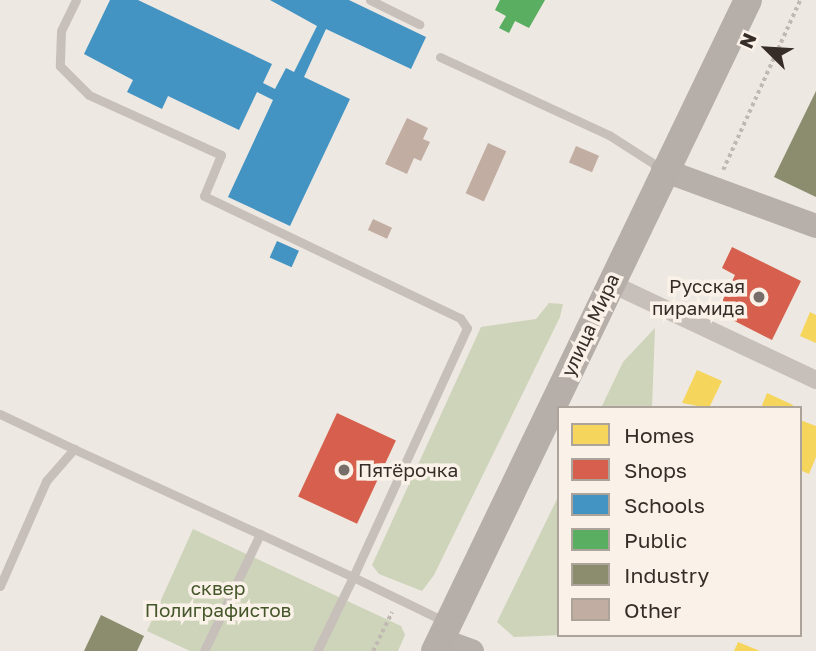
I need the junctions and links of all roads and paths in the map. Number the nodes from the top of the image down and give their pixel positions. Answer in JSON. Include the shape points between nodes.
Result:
{"nodes":[{"id":1,"x":76,"y":0,"type":"edge"},
{"id":2,"x":370,"y":0,"type":"edge"},
{"id":3,"x":748,"y":0,"type":"edge"},
{"id":4,"x":800,"y":0,"type":"edge"},
{"id":5,"x":419,"y":24,"type":"dead end"},
{"id":6,"x":440,"y":57,"type":"dead end"},
{"id":7,"x":663,"y":170,"type":"junction"},
{"id":8,"x":713,"y":191,"type":"junction"},
{"id":9,"x":816,"y":226,"type":"edge"},
{"id":10,"x":610,"y":283,"type":"junction"},
{"id":11,"x":816,"y":380,"type":"edge"},
{"id":12,"x":0,"y":414,"type":"edge"},
{"id":13,"x":74,"y":449,"type":"junction"},
{"id":14,"x":260,"y":534,"type":"junction"},
{"id":15,"x":353,"y":577,"type":"junction"},
{"id":16,"x":0,"y":586,"type":"edge"},
{"id":17,"x":398,"y":599,"type":"junction"},
{"id":18,"x":442,"y":638,"type":"edge"},
{"id":19,"x":204,"y":651,"type":"edge"},
{"id":20,"x":317,"y":651,"type":"edge"},
{"id":21,"x":373,"y":651,"type":"edge"},
{"id":22,"x":472,"y":651,"type":"edge"}],
"edges":[{"from":1,"to":15,"type":"lane","via":[[61,31],[60,66],[89,95],[221,155],[204,195],[460,318],[467,328]]},
{"from":2,"to":5,"type":"lane"},
{"from":3,"to":7,"type":"main road","name":"улица Мира"},
{"from":4,"to":8,"type":"path"},
{"from":6,"to":7,"type":"lane","via":[[609,135]]},
{"from":7,"to":8,"type":"main road"},
{"from":7,"to":10,"type":"main road","name":"улица Мира"},
{"from":8,"to":9,"type":"main road"},
{"from":10,"to":11,"type":"street"},
{"from":10,"to":18,"type":"main road","name":"улица Мира"},
{"from":12,"to":13,"type":"lane"},
{"from":13,"to":14,"type":"lane"},
{"from":13,"to":16,"type":"lane","via":[[46,481]]},
{"from":14,"to":15,"type":"lane"},
{"from":14,"to":19,"type":"lane"},
{"from":15,"to":17,"type":"lane"},
{"from":15,"to":20,"type":"lane"},
{"from":17,"to":18,"type":"lane"},
{"from":17,"to":21,"type":"path"},
{"from":18,"to":22,"type":"main road"}]}
